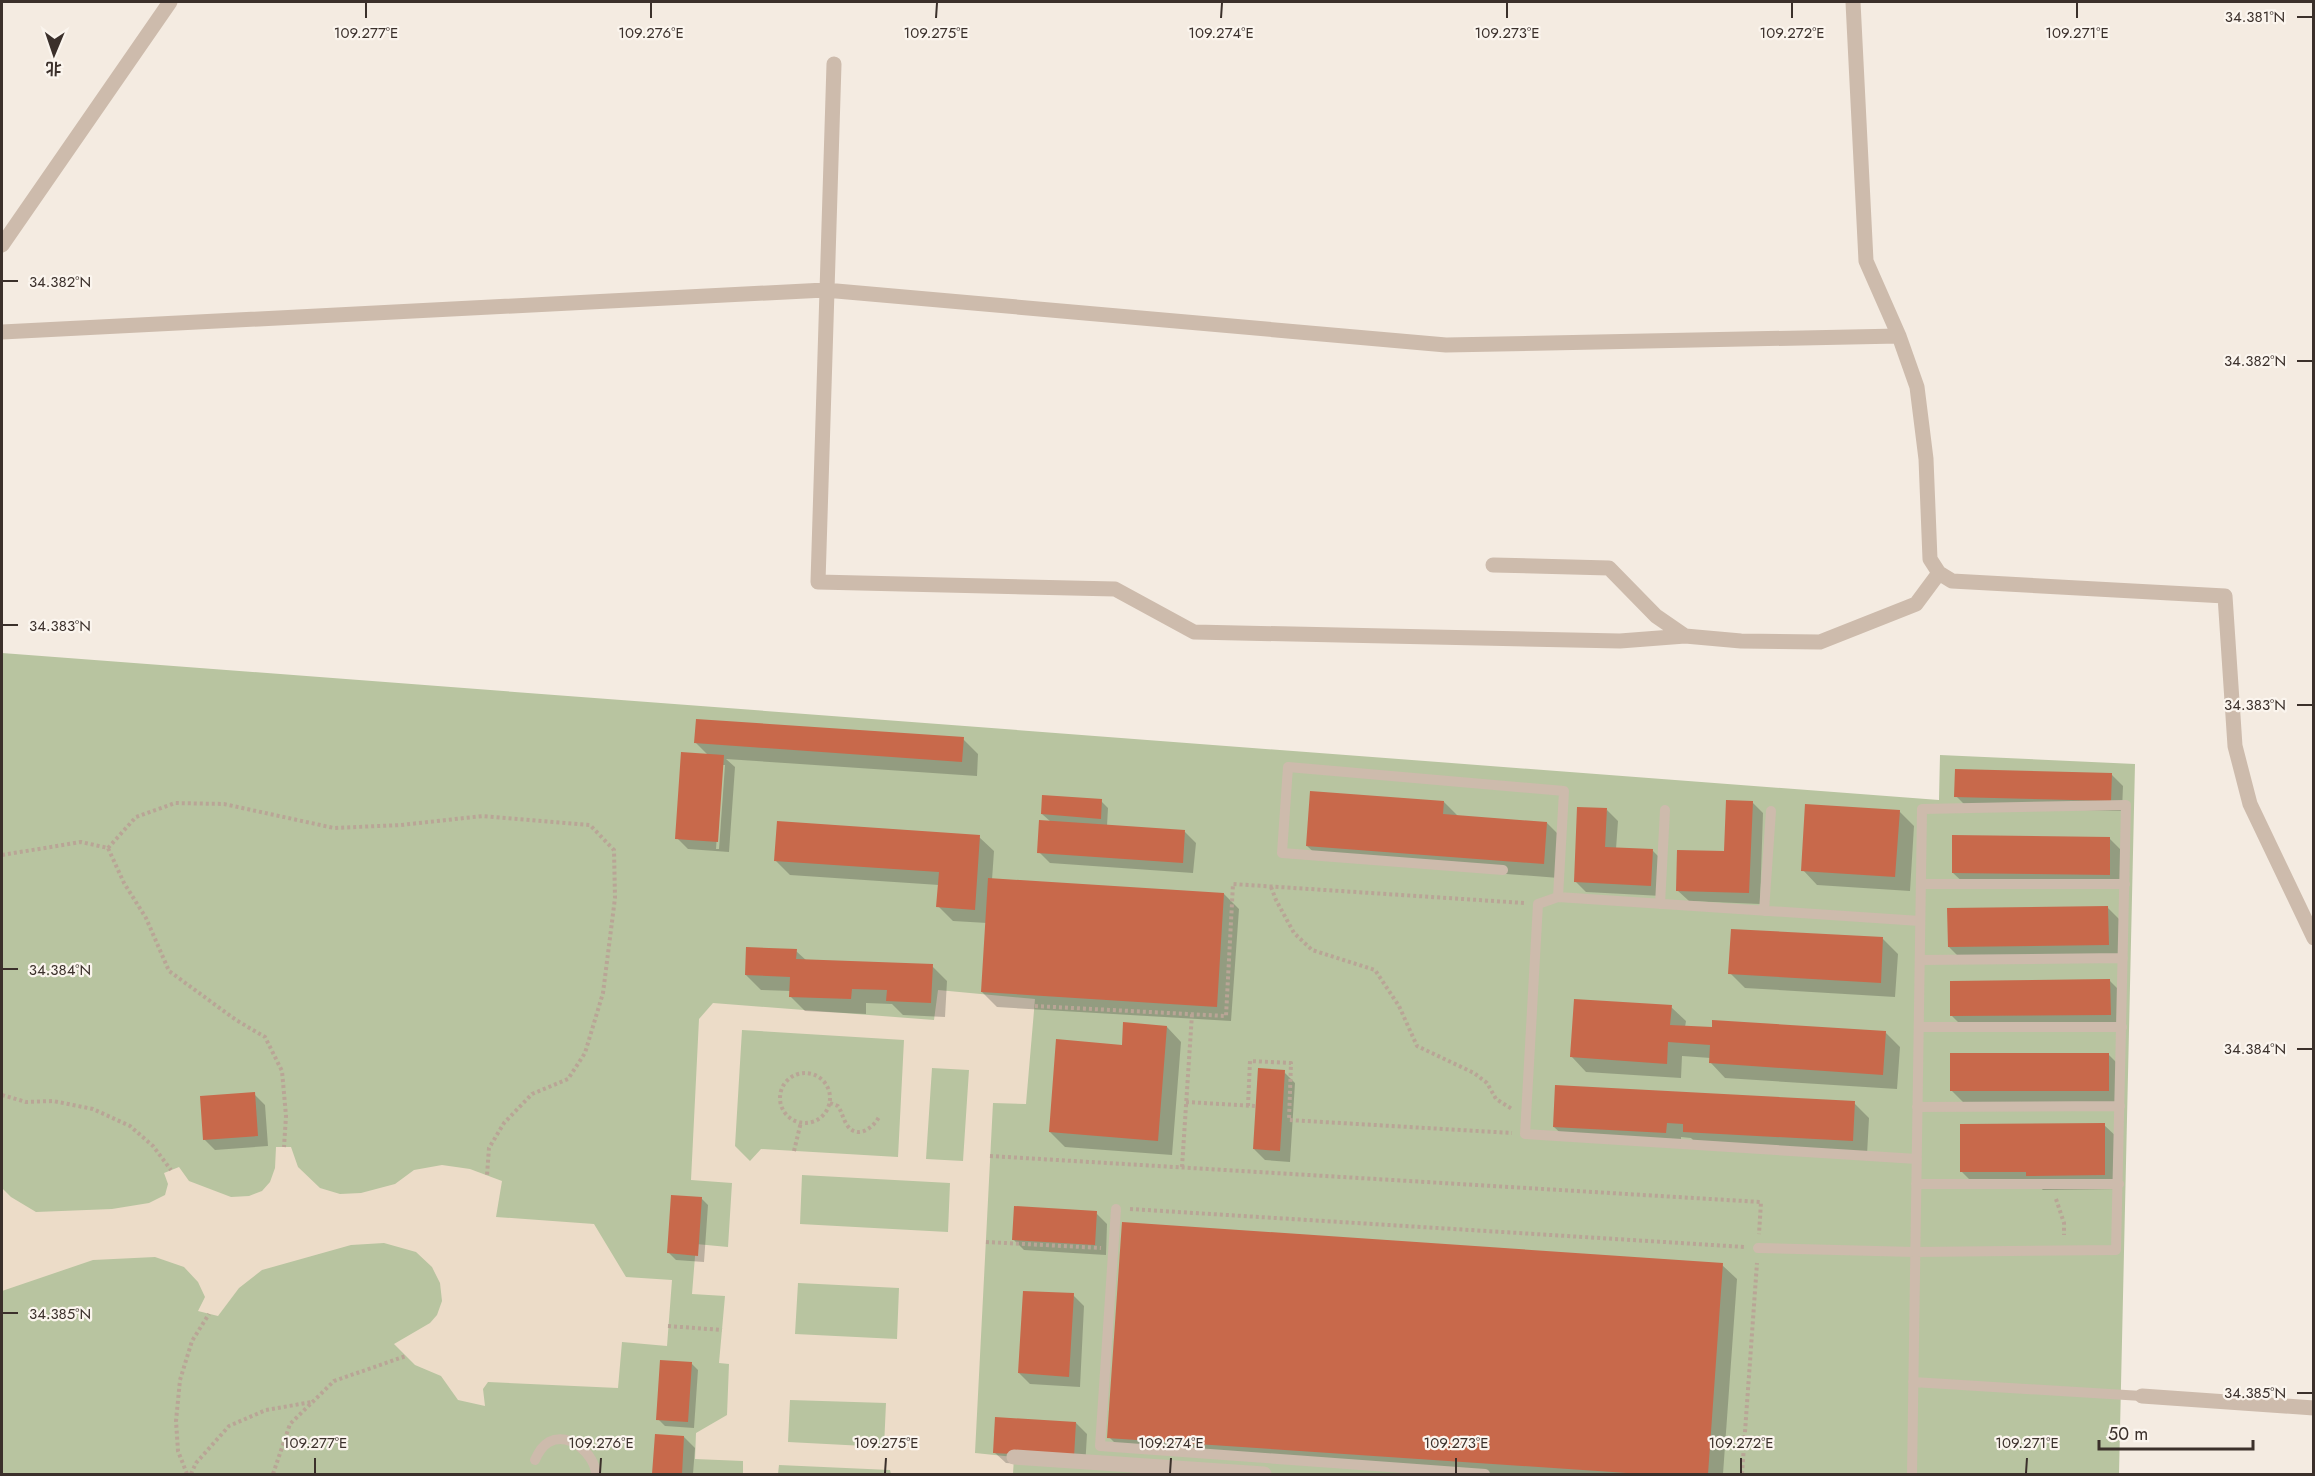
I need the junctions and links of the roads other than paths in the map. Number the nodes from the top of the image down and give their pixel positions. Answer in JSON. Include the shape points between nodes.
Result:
{"nodes":[{"id":1,"x":170,"y":2,"type":"edge"},
{"id":2,"x":1853,"y":2,"type":"edge"},
{"id":3,"x":834,"y":64,"type":"dead end"},
{"id":4,"x":2,"y":245,"type":"edge"},
{"id":5,"x":825,"y":290,"type":"junction"},
{"id":6,"x":2,"y":332,"type":"edge"},
{"id":7,"x":1899,"y":336,"type":"junction"},
{"id":8,"x":1493,"y":565,"type":"dead end"},
{"id":9,"x":1939,"y":573,"type":"junction"},
{"id":10,"x":1685,"y":636,"type":"junction"},
{"id":11,"x":1665,"y":810,"type":"dead end"},
{"id":12,"x":1772,"y":811,"type":"dead end"},
{"id":13,"x":1503,"y":870,"type":"dead end"},
{"id":14,"x":1921,"y":884,"type":"junction"},
{"id":15,"x":2125,"y":884,"type":"junction"},
{"id":16,"x":1558,"y":897,"type":"junction"},
{"id":17,"x":1660,"y":904,"type":"junction"},
{"id":18,"x":1764,"y":911,"type":"junction"},
{"id":19,"x":1920,"y":921,"type":"junction"},
{"id":20,"x":2313,"y":938,"type":"edge"},
{"id":21,"x":2123,"y":958,"type":"junction"},
{"id":22,"x":1920,"y":960,"type":"junction"},
{"id":23,"x":2122,"y":1027,"type":"junction"},
{"id":24,"x":1919,"y":1028,"type":"junction"},
{"id":25,"x":2120,"y":1106,"type":"junction"},
{"id":26,"x":1917,"y":1107,"type":"junction"},
{"id":27,"x":1917,"y":1159,"type":"junction"},
{"id":28,"x":1916,"y":1184,"type":"junction"},
{"id":29,"x":2119,"y":1184,"type":"junction"},
{"id":30,"x":1116,"y":1209,"type":"road end"},
{"id":31,"x":1758,"y":1248,"type":"road end"},
{"id":32,"x":1915,"y":1252,"type":"junction"},
{"id":33,"x":1914,"y":1382,"type":"junction"},
{"id":34,"x":2142,"y":1396,"type":"joint"},
{"id":35,"x":2313,"y":1408,"type":"edge"},
{"id":36,"x":1014,"y":1457,"type":"dead end"},
{"id":37,"x":535,"y":1460,"type":"dead end"},
{"id":38,"x":596,"y":1474,"type":"edge"},
{"id":39,"x":1264,"y":1474,"type":"edge"},
{"id":40,"x":1485,"y":1474,"type":"edge"},
{"id":41,"x":1912,"y":1474,"type":"edge"}],
"edges":[{"from":1,"to":4,"type":"street"},
{"from":2,"to":7,"type":"street","via":[[1866,261]]},
{"from":3,"to":5,"type":"street"},
{"from":5,"to":6,"type":"street"},
{"from":5,"to":7,"type":"street","via":[[1446,345]]},
{"from":5,"to":10,"type":"street","via":[[818,582],[1115,589],[1194,632],[1620,641]]},
{"from":7,"to":9,"type":"street","via":[[1917,387],[1926,459],[1930,559]]},
{"from":8,"to":10,"type":"street","via":[[1609,568],[1656,616]]},
{"from":9,"to":10,"type":"street","via":[[1916,604],[1820,642]]},
{"from":9,"to":20,"type":"street","via":[[1952,581],[2225,596],[2235,746],[2250,804]]},
{"from":11,"to":17,"type":"lane"},
{"from":12,"to":18,"type":"lane"},
{"from":13,"to":16,"type":"lane","via":[[1282,853],[1288,767],[1564,791]]},
{"from":14,"to":15,"type":"lane"},
{"from":14,"to":15,"type":"lane","via":[[1922,810],[2126,805]]},
{"from":14,"to":19,"type":"lane"},
{"from":15,"to":21,"type":"lane"},
{"from":16,"to":17,"type":"lane"},
{"from":16,"to":27,"type":"lane","via":[[1538,904],[1525,1134]]},
{"from":17,"to":18,"type":"lane"},
{"from":18,"to":19,"type":"lane"},
{"from":19,"to":22,"type":"lane"},
{"from":21,"to":22,"type":"lane"},
{"from":21,"to":23,"type":"lane"},
{"from":22,"to":24,"type":"lane"},
{"from":23,"to":24,"type":"lane"},
{"from":23,"to":25,"type":"lane"},
{"from":24,"to":26,"type":"lane"},
{"from":25,"to":26,"type":"lane"},
{"from":25,"to":29,"type":"lane"},
{"from":26,"to":27,"type":"lane"},
{"from":27,"to":28,"type":"lane"},
{"from":28,"to":29,"type":"lane"},
{"from":28,"to":32,"type":"lane"},
{"from":29,"to":32,"type":"lane","via":[[2116,1250]]},
{"from":30,"to":40,"type":"lane","via":[[1100,1446]]},
{"from":31,"to":32,"type":"lane"},
{"from":32,"to":33,"type":"lane"},
{"from":33,"to":34,"type":"lane"},
{"from":33,"to":41,"type":"lane"},
{"from":34,"to":35,"type":"street"},
{"from":36,"to":39,"type":"street"},
{"from":37,"to":38,"type":"lane","via":[[550,1441],[566,1440],[585,1450],[595,1463]]}]}
